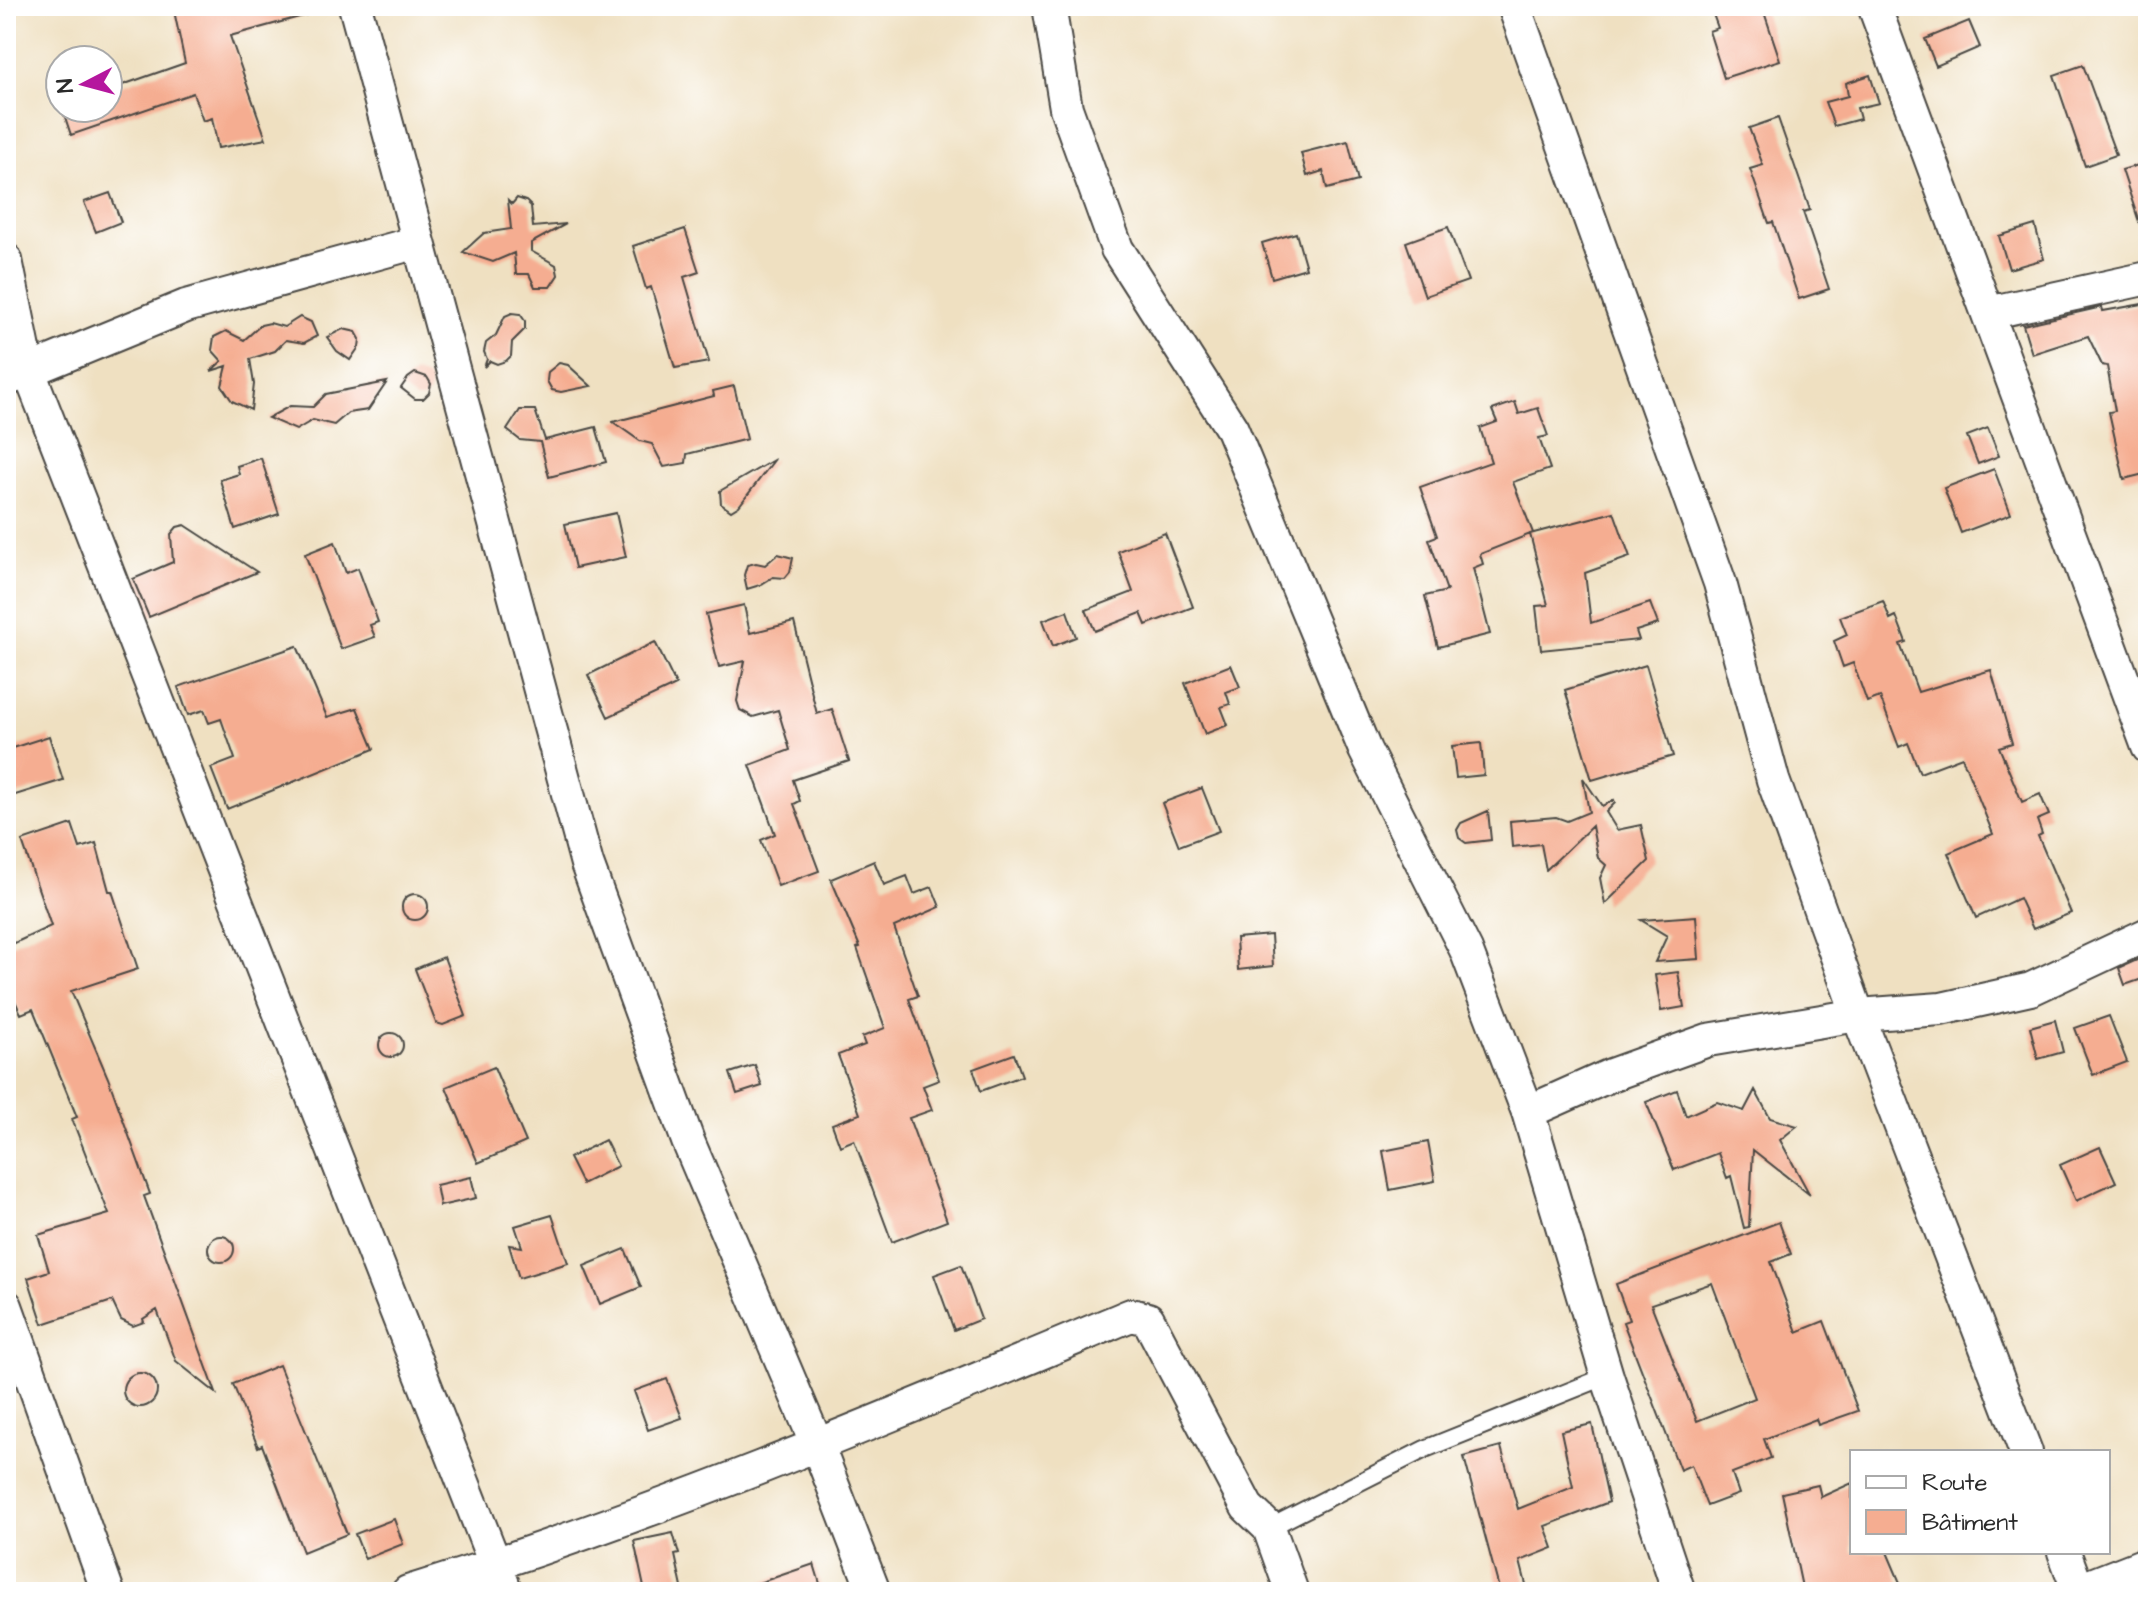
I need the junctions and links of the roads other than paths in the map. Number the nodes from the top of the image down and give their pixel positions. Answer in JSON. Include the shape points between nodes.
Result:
{"nodes":[{"id":1,"x":355,"y":6,"type":"edge"},
{"id":2,"x":1049,"y":6,"type":"edge"},
{"id":3,"x":1514,"y":6,"type":"edge"},
{"id":4,"x":1874,"y":6,"type":"edge"},
{"id":5,"x":418,"y":242,"type":"junction"},
{"id":6,"x":6,"y":260,"type":"edge"},
{"id":7,"x":2148,"y":278,"type":"edge"},
{"id":8,"x":1988,"y":313,"type":"junction"},
{"id":9,"x":17,"y":374,"type":"edge"},
{"id":10,"x":2148,"y":747,"type":"edge"},
{"id":11,"x":2148,"y":934,"type":"edge"},
{"id":12,"x":1858,"y":1015,"type":"junction"},
{"id":13,"x":1528,"y":1112,"type":"junction"},
{"id":14,"x":6,"y":1306,"type":"edge"},
{"id":15,"x":1607,"y":1376,"type":"junction"},
{"id":16,"x":818,"y":1447,"type":"junction"},
{"id":17,"x":2025,"y":1450,"type":"edge"},
{"id":18,"x":1269,"y":1528,"type":"junction"},
{"id":19,"x":2065,"y":1554,"type":"edge"},
{"id":20,"x":2148,"y":1563,"type":"edge"},
{"id":21,"x":501,"y":1578,"type":"edge"},
{"id":22,"x":2079,"y":1591,"type":"edge"},
{"id":23,"x":108,"y":1592,"type":"edge"},
{"id":24,"x":408,"y":1592,"type":"edge"},
{"id":25,"x":874,"y":1592,"type":"edge"},
{"id":26,"x":1292,"y":1592,"type":"edge"},
{"id":27,"x":1679,"y":1592,"type":"edge"}],
"edges":[{"from":1,"to":5,"type":"street"},
{"from":2,"to":13,"type":"street","via":[[1066,108],[1117,249],[1232,429],[1365,750],[1466,950]]},
{"from":3,"to":12,"type":"street","via":[[1720,583],[1773,780]]},
{"from":4,"to":8,"type":"street"},
{"from":5,"to":9,"type":"street","via":[[186,306]]},
{"from":5,"to":16,"type":"street","via":[[587,864],[688,1141]]},
{"from":6,"to":9,"type":"street"},
{"from":7,"to":8,"type":"street"},
{"from":8,"to":10,"type":"street"},
{"from":9,"to":21,"type":"street"},
{"from":11,"to":12,"type":"street","via":[[2031,989],[1941,1009]]},
{"from":12,"to":13,"type":"street","via":[[1708,1040]]},
{"from":12,"to":17,"type":"street"},
{"from":13,"to":15,"type":"street"},
{"from":14,"to":23,"type":"street"},
{"from":15,"to":18,"type":"lane","via":[[1425,1449]]},
{"from":15,"to":27,"type":"street"},
{"from":16,"to":18,"type":"street","via":[[1131,1315],[1148,1319],[1247,1507]]},
{"from":16,"to":21,"type":"street"},
{"from":16,"to":25,"type":"street"},
{"from":18,"to":26,"type":"street"},
{"from":19,"to":22,"type":"street"},
{"from":20,"to":22,"type":"street"},
{"from":21,"to":24,"type":"street"}]}
